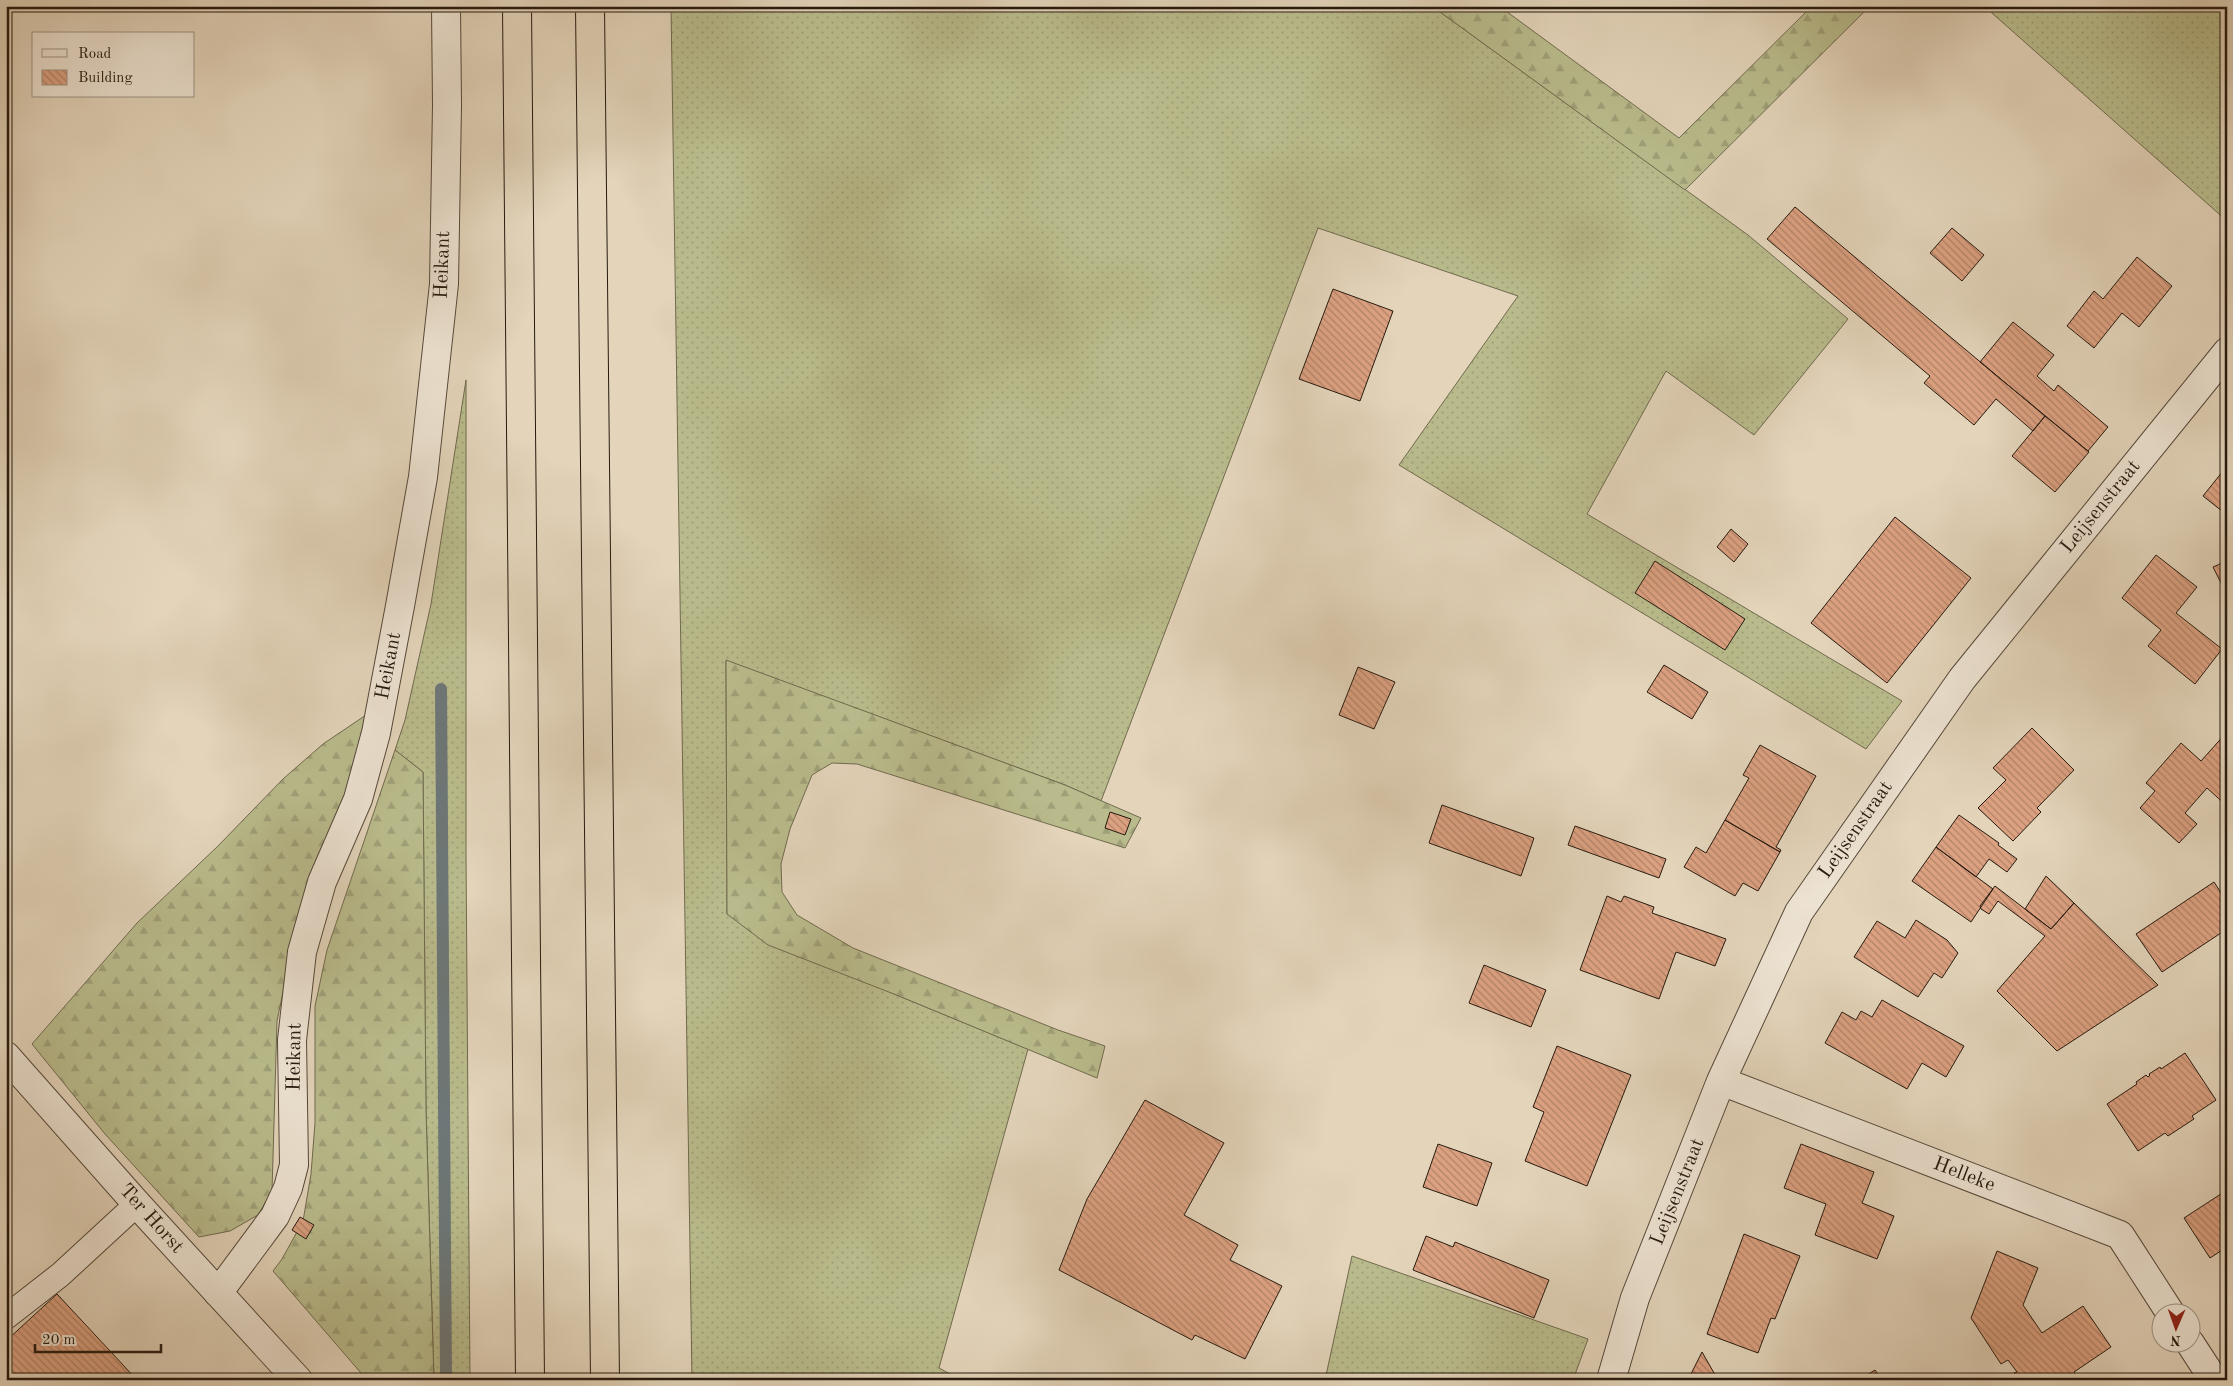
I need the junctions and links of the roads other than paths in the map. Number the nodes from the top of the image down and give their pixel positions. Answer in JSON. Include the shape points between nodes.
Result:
{"nodes":[{"id":1,"x":446,"y":6,"type":"edge"},
{"id":2,"x":518,"y":6,"type":"edge"},
{"id":3,"x":590,"y":6,"type":"edge"},
{"id":4,"x":2227,"y":352,"type":"edge"},
{"id":5,"x":6,"y":1056,"type":"edge"},
{"id":6,"x":1721,"y":1082,"type":"junction"},
{"id":7,"x":137,"y":1204,"type":"junction"},
{"id":8,"x":218,"y":1293,"type":"junction"},
{"id":9,"x":2165,"y":1304,"type":"edge"},
{"id":10,"x":6,"y":1318,"type":"edge"},
{"id":11,"x":2197,"y":1354,"type":"edge"},
{"id":12,"x":605,"y":1376,"type":"edge"},
{"id":13,"x":298,"y":1380,"type":"edge"},
{"id":14,"x":530,"y":1380,"type":"edge"},
{"id":15,"x":1611,"y":1380,"type":"edge"},
{"id":16,"x":2214,"y":1380,"type":"edge"}],
"edges":[{"from":1,"to":8,"type":"street","name":"Heikant","via":[[444,284],[423,477],[376,734],[358,799],[322,882],[302,952],[292,1040],[294,1165],[275,1216]]},
{"from":2,"to":14,"type":"highway"},
{"from":3,"to":12,"type":"highway"},
{"from":4,"to":6,"type":"street","name":"Leijsenstraat","via":[[1962,679],[1799,912]]},
{"from":5,"to":7,"type":"street","name":"Ter Horst"},
{"from":6,"to":9,"type":"street","name":"Helleke","via":[[2120,1235]]},
{"from":6,"to":15,"type":"street","name":"Leijsenstraat","via":[[1636,1298]]},
{"from":7,"to":8,"type":"street","name":"Ter Horst"},
{"from":7,"to":10,"type":"lane","via":[[60,1275]]},
{"from":8,"to":13,"type":"street","name":"Ter Horst"},
{"from":11,"to":16,"type":"street"}]}
